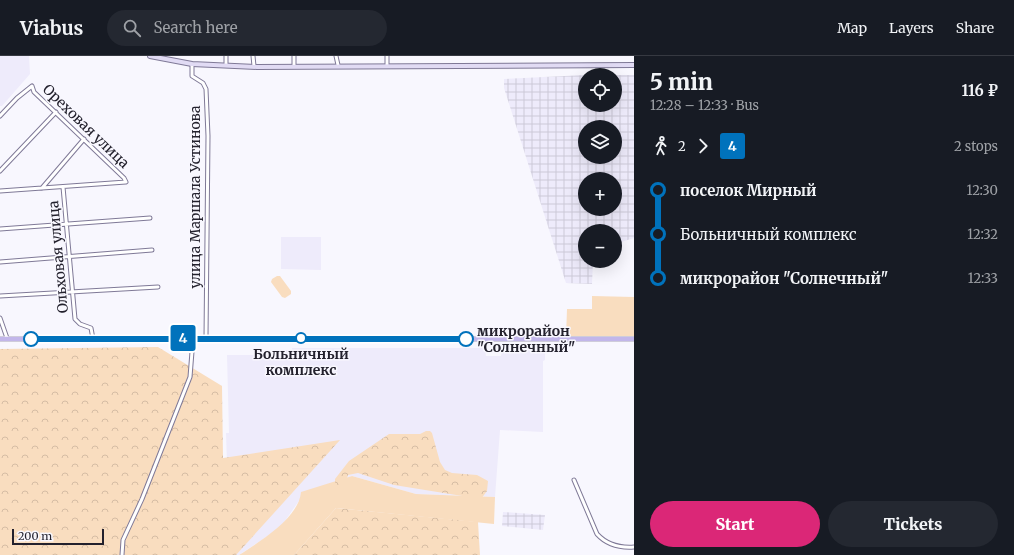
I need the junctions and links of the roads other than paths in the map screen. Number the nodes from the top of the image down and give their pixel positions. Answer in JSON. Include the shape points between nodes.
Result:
{"nodes":[{"id":1,"x":150,"y":56,"type":"edge"},
{"id":2,"x":226,"y":56,"type":"edge"},
{"id":3,"x":253,"y":56,"type":"edge"},
{"id":4,"x":294,"y":56,"type":"edge"},
{"id":5,"x":336,"y":56,"type":"edge"},
{"id":6,"x":387,"y":56,"type":"edge"},
{"id":7,"x":192,"y":64,"type":"junction"},
{"id":8,"x":226,"y":65,"type":"junction"},
{"id":9,"x":338,"y":65,"type":"junction"},
{"id":10,"x":634,"y":65,"type":"edge"},
{"id":11,"x":254,"y":66,"type":"junction"},
{"id":12,"x":294,"y":66,"type":"junction"},
{"id":13,"x":387,"y":66,"type":"junction"},
{"id":14,"x":1,"y":112,"type":"edge"},
{"id":15,"x":56,"y":112,"type":"junction"},
{"id":16,"x":0,"y":116,"type":"edge"},
{"id":17,"x":84,"y":139,"type":"junction"},
{"id":18,"x":0,"y":171,"type":"edge"},
{"id":19,"x":63,"y":187,"type":"junction"},
{"id":20,"x":42,"y":188,"type":"junction"},
{"id":21,"x":0,"y":191,"type":"edge"},
{"id":22,"x":150,"y":218,"type":"dead end"},
{"id":23,"x":65,"y":224,"type":"junction"},
{"id":24,"x":0,"y":229,"type":"edge"},
{"id":25,"x":152,"y":250,"type":"dead end"},
{"id":26,"x":68,"y":257,"type":"junction"},
{"id":27,"x":0,"y":262,"type":"edge"},
{"id":28,"x":158,"y":287,"type":"dead end"},
{"id":29,"x":71,"y":292,"type":"junction"},
{"id":30,"x":0,"y":296,"type":"edge"},
{"id":31,"x":0,"y":318,"type":"edge"},
{"id":32,"x":0,"y":338,"type":"edge"},
{"id":33,"x":7,"y":338,"type":"junction"},
{"id":34,"x":193,"y":338,"type":"junction"},
{"id":35,"x":206,"y":338,"type":"junction"},
{"id":36,"x":93,"y":339,"type":"junction"},
{"id":37,"x":634,"y":339,"type":"edge"},
{"id":38,"x":574,"y":480,"type":"dead end"},
{"id":39,"x":634,"y":547,"type":"edge"},
{"id":40,"x":122,"y":555,"type":"edge"}],
"edges":[{"from":1,"to":7,"type":"main road"},
{"from":2,"to":8,"type":"street"},
{"from":3,"to":11,"type":"street"},
{"from":4,"to":12,"type":"street"},
{"from":5,"to":9,"type":"street"},
{"from":6,"to":13,"type":"street"},
{"from":7,"to":8,"type":"main road"},
{"from":7,"to":35,"type":"street","name":"улица Маршала Устинова","via":[[192,76],[204,82],[206,89]]},
{"from":8,"to":11,"type":"main road"},
{"from":9,"to":12,"type":"main road"},
{"from":9,"to":13,"type":"main road"},
{"from":10,"to":13,"type":"main road"},
{"from":11,"to":12,"type":"main road"},
{"from":14,"to":15,"type":"street","name":"Ореховая улица","via":[[32,86],[34,92]]},
{"from":14,"to":16,"type":"street"},
{"from":15,"to":17,"type":"street","name":"Ореховая улица"},
{"from":15,"to":18,"type":"street"},
{"from":17,"to":19,"type":"street","name":"Ореховая улица","via":[[126,182]]},
{"from":17,"to":20,"type":"street"},
{"from":19,"to":20,"type":"street"},
{"from":19,"to":23,"type":"street","name":"Ольховая улица"},
{"from":20,"to":21,"type":"street"},
{"from":22,"to":23,"type":"street"},
{"from":23,"to":24,"type":"street"},
{"from":23,"to":26,"type":"street","name":"Ольховая улица"},
{"from":25,"to":26,"type":"street"},
{"from":26,"to":27,"type":"street"},
{"from":26,"to":29,"type":"street","name":"Ольховая улица"},
{"from":28,"to":29,"type":"street"},
{"from":29,"to":30,"type":"street"},
{"from":29,"to":36,"type":"street","name":"Ольховая улица","via":[[75,319],[91,328]]},
{"from":31,"to":33,"type":"street"},
{"from":32,"to":33,"type":"main road"},
{"from":33,"to":36,"type":"main road"},
{"from":34,"to":35,"type":"main road"},
{"from":34,"to":36,"type":"main road"},
{"from":34,"to":40,"type":"street","via":[[190,377],[123,540]]},
{"from":35,"to":37,"type":"main road"},
{"from":38,"to":39,"type":"street","via":[[597,534],[615,546]]}]}
